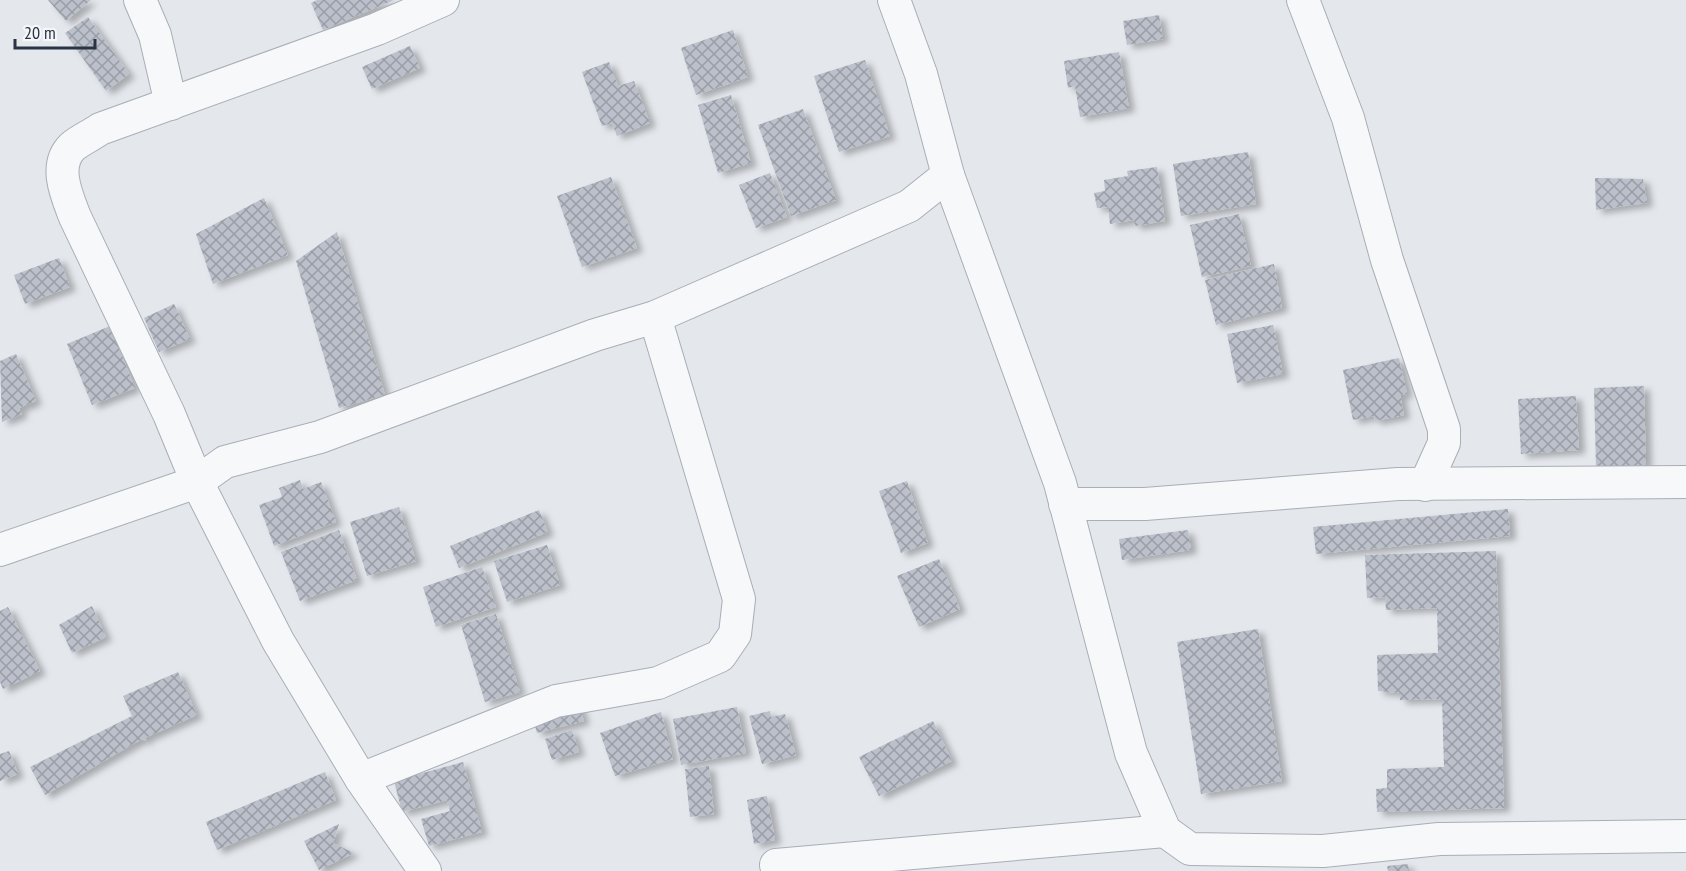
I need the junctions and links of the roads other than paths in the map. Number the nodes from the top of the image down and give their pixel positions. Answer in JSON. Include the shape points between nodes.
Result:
{"nodes":[{"id":1,"x":140,"y":0,"type":"edge"},
{"id":2,"x":443,"y":0,"type":"edge"},
{"id":3,"x":894,"y":0,"type":"edge"},
{"id":4,"x":1303,"y":0,"type":"edge"},
{"id":5,"x":171,"y":104,"type":"junction"},
{"id":6,"x":948,"y":175,"type":"junction"},
{"id":7,"x":655,"y":317,"type":"junction"},
{"id":8,"x":197,"y":482,"type":"junction"},
{"id":9,"x":1686,"y":482,"type":"edge"},
{"id":10,"x":1425,"y":484,"type":"junction"},
{"id":11,"x":1065,"y":504,"type":"junction"},
{"id":12,"x":0,"y":550,"type":"edge"},
{"id":13,"x":361,"y":779,"type":"junction"},
{"id":14,"x":1165,"y":831,"type":"junction"},
{"id":15,"x":1686,"y":836,"type":"edge"},
{"id":16,"x":776,"y":865,"type":"dead end"},
{"id":17,"x":425,"y":871,"type":"edge"}],
"edges":[{"from":1,"to":5,"type":"street","via":[[155,35]]},
{"from":2,"to":5,"type":"street","via":[[377,29]]},
{"from":3,"to":6,"type":"street","via":[[921,74]]},
{"from":4,"to":10,"type":"street","via":[[1348,118],[1387,260],[1444,429],[1444,443]]},
{"from":5,"to":8,"type":"street","via":[[100,129],[71,147],[62,167],[64,188],[75,217],[169,414]]},
{"from":6,"to":7,"type":"street","via":[[909,206]]},
{"from":6,"to":11,"type":"street"},
{"from":7,"to":8,"type":"street","via":[[595,335],[320,437],[225,462]]},
{"from":7,"to":13,"type":"street","via":[[739,599],[735,634],[720,656],[658,683],[556,701]]},
{"from":8,"to":12,"type":"street"},
{"from":8,"to":13,"type":"street","via":[[278,641]]},
{"from":9,"to":10,"type":"street"},
{"from":10,"to":11,"type":"street","via":[[1145,504]]},
{"from":11,"to":14,"type":"street","via":[[1131,753]]},
{"from":13,"to":17,"type":"street"},
{"from":14,"to":15,"type":"street","via":[[1190,849],[1323,851],[1439,839]]},
{"from":14,"to":16,"type":"street"}]}
